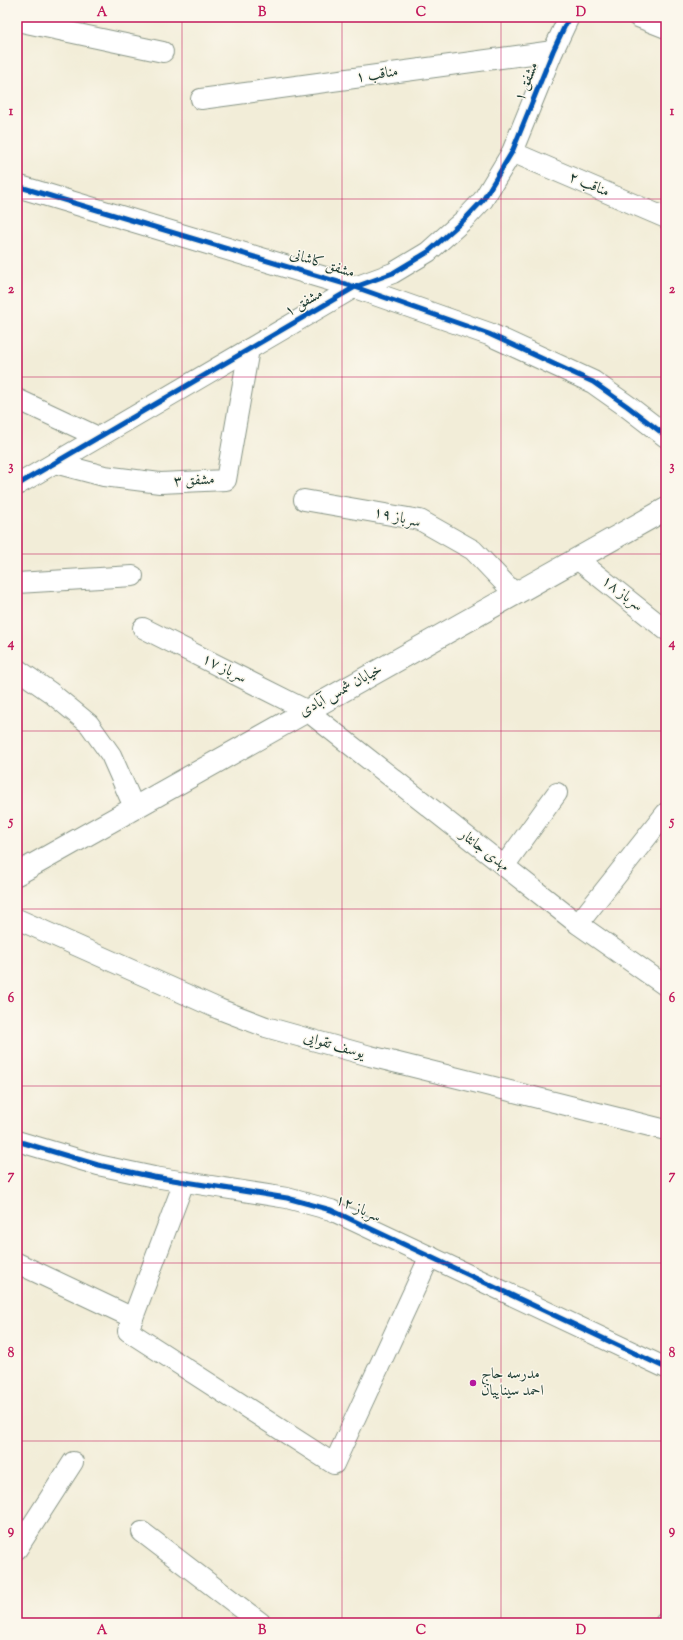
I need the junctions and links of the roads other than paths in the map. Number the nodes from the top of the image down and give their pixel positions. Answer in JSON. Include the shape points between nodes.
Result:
{"nodes":[{"id":1,"x":569,"y":17,"type":"edge"},
{"id":2,"x":638,"y":17,"type":"edge"},
{"id":3,"x":17,"y":21,"type":"edge"},
{"id":4,"x":666,"y":28,"type":"edge"},
{"id":5,"x":553,"y":51,"type":"junction"},
{"id":6,"x":163,"y":52,"type":"dead end"},
{"id":7,"x":201,"y":99,"type":"dead end"},
{"id":8,"x":512,"y":152,"type":"junction"},
{"id":9,"x":17,"y":186,"type":"edge"},
{"id":10,"x":666,"y":218,"type":"edge"},
{"id":11,"x":355,"y":286,"type":"junction"},
{"id":12,"x":249,"y":348,"type":"junction"},
{"id":13,"x":17,"y":399,"type":"edge"},
{"id":14,"x":666,"y":436,"type":"edge"},
{"id":15,"x":98,"y":437,"type":"junction"},
{"id":16,"x":55,"y":463,"type":"junction"},
{"id":17,"x":17,"y":485,"type":"edge"},
{"id":18,"x":304,"y":500,"type":"dead end"},
{"id":19,"x":666,"y":509,"type":"edge"},
{"id":20,"x":577,"y":559,"type":"junction"},
{"id":21,"x":133,"y":576,"type":"dead end"},
{"id":22,"x":17,"y":583,"type":"edge"},
{"id":23,"x":515,"y":594,"type":"junction"},
{"id":24,"x":143,"y":628,"type":"dead end"},
{"id":25,"x":666,"y":630,"type":"edge"},
{"id":26,"x":17,"y":669,"type":"edge"},
{"id":27,"x":306,"y":710,"type":"junction"},
{"id":28,"x":557,"y":793,"type":"dead end"},
{"id":29,"x":134,"y":807,"type":"junction"},
{"id":30,"x":666,"y":813,"type":"edge"},
{"id":31,"x":504,"y":866,"type":"junction"},
{"id":32,"x":17,"y":874,"type":"edge"},
{"id":33,"x":17,"y":919,"type":"edge"},
{"id":34,"x":578,"y":924,"type":"junction"},
{"id":35,"x":666,"y":986,"type":"edge"},
{"id":36,"x":666,"y":1130,"type":"edge"},
{"id":37,"x":17,"y":1141,"type":"edge"},
{"id":38,"x":184,"y":1182,"type":"junction"},
{"id":39,"x":430,"y":1256,"type":"junction"},
{"id":40,"x":17,"y":1263,"type":"edge"},
{"id":41,"x":133,"y":1318,"type":"junction"},
{"id":42,"x":666,"y":1368,"type":"edge"},
{"id":43,"x":74,"y":1462,"type":"dead end"},
{"id":44,"x":142,"y":1532,"type":"dead end"},
{"id":45,"x":17,"y":1549,"type":"edge"},
{"id":46,"x":249,"y":1619,"type":"edge"}],
"edges":[{"from":1,"to":5,"type":"street","name":"مشفق ۱"},
{"from":2,"to":4,"type":"street"},
{"from":3,"to":6,"type":"street"},
{"from":5,"to":7,"type":"street","name":"مناقب ۱"},
{"from":5,"to":8,"type":"street","name":"مشفق ۱"},
{"from":8,"to":10,"type":"street","name":"مناقب ۲"},
{"from":8,"to":11,"type":"street","name":"مشفق ۱","via":[[483,200],[428,252],[393,274]]},
{"from":9,"to":11,"type":"main road","name":"مشفق کاشانی"},
{"from":11,"to":12,"type":"street","name":"مشفق ۱"},
{"from":11,"to":14,"type":"main road","name":"مشفق کاشانی","via":[[489,334],[593,382]]},
{"from":12,"to":15,"type":"street","name":"مشفق ۱"},
{"from":12,"to":16,"type":"street","name":"مشفق ۳","via":[[226,480],[160,483],[104,476]]},
{"from":13,"to":15,"type":"street"},
{"from":15,"to":16,"type":"street","name":"مشفق ۱"},
{"from":16,"to":17,"type":"street","name":"مشفق ۱"},
{"from":18,"to":23,"type":"street","name":"سرباز ۱۹","via":[[420,520],[473,550]]},
{"from":19,"to":20,"type":"main road","name":"خیابان شمس آبادی"},
{"from":20,"to":23,"type":"main road","name":"خیابان شمس آبادی"},
{"from":20,"to":25,"type":"street","name":"سرباز ۱۸"},
{"from":21,"to":22,"type":"street"},
{"from":23,"to":27,"type":"main road","name":"خیابان شمس آبادی"},
{"from":24,"to":27,"type":"street","name":"سرباز ۱۷"},
{"from":26,"to":29,"type":"street","via":[[89,724],[111,755]]},
{"from":27,"to":29,"type":"main road","name":"خیابان شمس آبادی"},
{"from":27,"to":31,"type":"street","name":"مهدی جانثار"},
{"from":28,"to":31,"type":"street"},
{"from":29,"to":32,"type":"main road","name":"خیابان شمس آبادی"},
{"from":30,"to":34,"type":"street"},
{"from":31,"to":34,"type":"street","name":"مهدی جانثار"},
{"from":33,"to":36,"type":"street","name":"یوسف تقوایی","via":[[219,1009],[266,1027],[370,1056]]},
{"from":34,"to":35,"type":"street","name":"مهدی جانثار"},
{"from":37,"to":38,"type":"street","name":"سرباز ۱۲","via":[[98,1165]]},
{"from":38,"to":39,"type":"street","name":"سرباز ۱۲","via":[[288,1198],[331,1210]]},
{"from":38,"to":41,"type":"street"},
{"from":39,"to":41,"type":"street","via":[[334,1464],[128,1331]]},
{"from":39,"to":42,"type":"street","name":"سرباز ۱۲"},
{"from":40,"to":41,"type":"street"},
{"from":43,"to":45,"type":"street"},
{"from":44,"to":46,"type":"street"}]}
